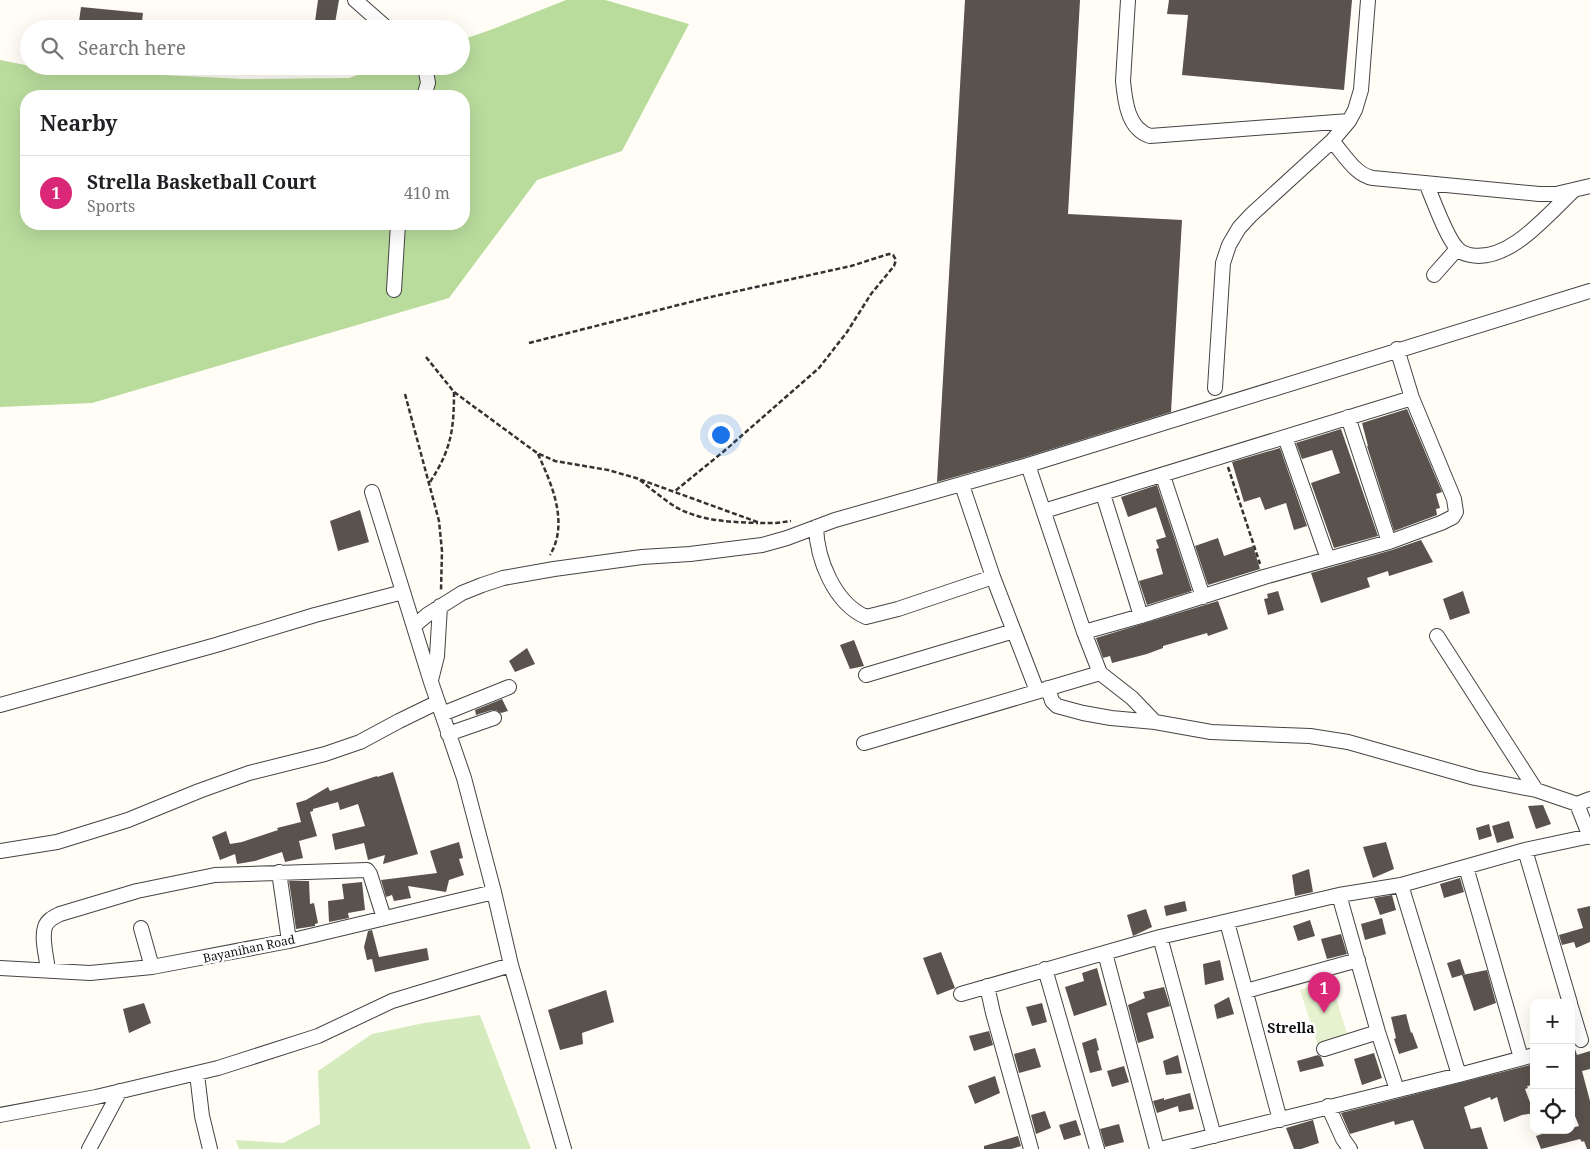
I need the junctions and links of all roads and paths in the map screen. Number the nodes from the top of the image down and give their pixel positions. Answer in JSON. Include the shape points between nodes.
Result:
{"nodes":[{"id":1,"x":355,"y":0,"type":"edge"},
{"id":2,"x":1128,"y":0,"type":"edge"},
{"id":3,"x":1368,"y":0,"type":"edge"},
{"id":4,"x":378,"y":20,"type":"edge"},
{"id":5,"x":427,"y":75,"type":"edge"},
{"id":6,"x":426,"y":90,"type":"edge"},
{"id":7,"x":1349,"y":121,"type":"junction"},
{"id":8,"x":1332,"y":141,"type":"junction"},
{"id":9,"x":1426,"y":183,"type":"junction"},
{"id":10,"x":1590,"y":186,"type":"edge"},
{"id":11,"x":1574,"y":191,"type":"junction"},
{"id":12,"x":398,"y":230,"type":"edge"},
{"id":13,"x":1457,"y":249,"type":"junction"},
{"id":14,"x":1434,"y":275,"type":"dead end"},
{"id":15,"x":394,"y":290,"type":"dead end"},
{"id":16,"x":1590,"y":290,"type":"edge"},
{"id":17,"x":529,"y":343,"type":"dead end"},
{"id":18,"x":1397,"y":350,"type":"junction"},
{"id":19,"x":426,"y":357,"type":"dead end"},
{"id":20,"x":1215,"y":388,"type":"dead end"},
{"id":21,"x":454,"y":392,"type":"junction"},
{"id":22,"x":404,"y":394,"type":"dead end"},
{"id":23,"x":1412,"y":398,"type":"junction"},
{"id":24,"x":1348,"y":417,"type":"junction"},
{"id":25,"x":1285,"y":437,"type":"junction"},
{"id":26,"x":537,"y":453,"type":"junction"},
{"id":27,"x":1224,"y":454,"type":"junction"},
{"id":28,"x":1028,"y":465,"type":"junction"},
{"id":29,"x":1163,"y":476,"type":"junction"},
{"id":30,"x":636,"y":478,"type":"junction"},
{"id":31,"x":430,"y":482,"type":"junction"},
{"id":32,"x":962,"y":485,"type":"junction"},
{"id":33,"x":675,"y":491,"type":"junction"},
{"id":34,"x":372,"y":492,"type":"dead end"},
{"id":35,"x":1103,"y":494,"type":"junction"},
{"id":36,"x":1044,"y":511,"type":"junction"},
{"id":37,"x":792,"y":521,"type":"dead end"},
{"id":38,"x":760,"y":523,"type":"junction"},
{"id":39,"x":816,"y":526,"type":"junction"},
{"id":40,"x":1389,"y":542,"type":"junction"},
{"id":41,"x":1328,"y":559,"type":"junction"},
{"id":42,"x":534,"y":573,"type":"junction"},
{"id":43,"x":993,"y":577,"type":"junction"},
{"id":44,"x":1264,"y":577,"type":"junction"},
{"id":45,"x":403,"y":592,"type":"junction"},
{"id":46,"x":1203,"y":597,"type":"junction"},
{"id":47,"x":440,"y":606,"type":"junction"},
{"id":48,"x":1141,"y":616,"type":"junction"},
{"id":49,"x":414,"y":626,"type":"junction"},
{"id":50,"x":1014,"y":631,"type":"junction"},
{"id":51,"x":1084,"y":632,"type":"junction"},
{"id":52,"x":1437,"y":636,"type":"dead end"},
{"id":53,"x":1100,"y":673,"type":"junction"},
{"id":54,"x":866,"y":676,"type":"dead end"},
{"id":55,"x":431,"y":682,"type":"junction"},
{"id":56,"x":509,"y":687,"type":"dead end"},
{"id":57,"x":1043,"y":689,"type":"junction"},
{"id":58,"x":0,"y":705,"type":"edge"},
{"id":59,"x":440,"y":708,"type":"junction"},
{"id":60,"x":494,"y":718,"type":"dead end"},
{"id":61,"x":1155,"y":722,"type":"junction"},
{"id":62,"x":448,"y":734,"type":"junction"},
{"id":63,"x":864,"y":743,"type":"dead end"},
{"id":64,"x":1536,"y":790,"type":"junction"},
{"id":65,"x":1584,"y":802,"type":"edge"},
{"id":66,"x":1590,"y":837,"type":"edge"},
{"id":67,"x":1525,"y":850,"type":"junction"},
{"id":68,"x":0,"y":851,"type":"edge"},
{"id":69,"x":1466,"y":867,"type":"junction"},
{"id":70,"x":279,"y":872,"type":"junction"},
{"id":71,"x":1401,"y":885,"type":"junction"},
{"id":72,"x":494,"y":892,"type":"junction"},
{"id":73,"x":1339,"y":895,"type":"junction"},
{"id":74,"x":384,"y":918,"type":"junction"},
{"id":75,"x":1227,"y":922,"type":"junction"},
{"id":76,"x":141,"y":928,"type":"dead end"},
{"id":77,"x":1160,"y":938,"type":"junction"},
{"id":78,"x":289,"y":941,"type":"junction"},
{"id":79,"x":1105,"y":953,"type":"junction"},
{"id":80,"x":1358,"y":960,"type":"junction"},
{"id":81,"x":511,"y":965,"type":"junction"},
{"id":82,"x":0,"y":968,"type":"edge"},
{"id":83,"x":152,"y":968,"type":"junction"},
{"id":84,"x":1045,"y":969,"type":"junction"},
{"id":85,"x":48,"y":971,"type":"junction"},
{"id":86,"x":987,"y":986,"type":"junction"},
{"id":87,"x":1246,"y":991,"type":"junction"},
{"id":88,"x":961,"y":994,"type":"dead end"},
{"id":89,"x":1569,"y":999,"type":"edge"},
{"id":90,"x":1575,"y":1020,"type":"edge"},
{"id":91,"x":1378,"y":1032,"type":"junction"},
{"id":92,"x":1581,"y":1040,"type":"edge"},
{"id":93,"x":1324,"y":1049,"type":"dead end"},
{"id":94,"x":1528,"y":1056,"type":"edge"},
{"id":95,"x":197,"y":1074,"type":"junction"},
{"id":96,"x":1459,"y":1075,"type":"junction"},
{"id":97,"x":1397,"y":1090,"type":"junction"},
{"id":98,"x":120,"y":1091,"type":"junction"},
{"id":99,"x":1328,"y":1106,"type":"junction"},
{"id":100,"x":0,"y":1115,"type":"edge"},
{"id":101,"x":1280,"y":1120,"type":"junction"},
{"id":102,"x":1214,"y":1136,"type":"junction"},
{"id":103,"x":90,"y":1149,"type":"edge"},
{"id":104,"x":210,"y":1149,"type":"edge"},
{"id":105,"x":564,"y":1149,"type":"edge"},
{"id":106,"x":1032,"y":1149,"type":"edge"},
{"id":107,"x":1097,"y":1149,"type":"edge"},
{"id":108,"x":1159,"y":1149,"type":"edge"},
{"id":109,"x":1350,"y":1149,"type":"edge"}],
"edges":[{"from":1,"to":4,"type":"street"},
{"from":2,"to":7,"type":"street","via":[[1124,94],[1132,120],[1143,133],[1150,136]]},
{"from":3,"to":7,"type":"street","via":[[1361,90]]},
{"from":5,"to":6,"type":"street"},
{"from":7,"to":8,"type":"street"},
{"from":8,"to":9,"type":"street","via":[[1366,177]]},
{"from":8,"to":20,"type":"street","via":[[1251,215],[1228,245],[1223,263]]},
{"from":9,"to":11,"type":"street","via":[[1540,194]]},
{"from":9,"to":13,"type":"street"},
{"from":10,"to":11,"type":"street"},
{"from":11,"to":13,"type":"street","via":[[1510,247],[1492,255],[1477,256]]},
{"from":12,"to":15,"type":"street"},
{"from":13,"to":14,"type":"street"},
{"from":16,"to":18,"type":"street"},
{"from":17,"to":33,"type":"path","via":[[893,255],[896,260],[894,266],[819,368]]},
{"from":18,"to":23,"type":"street"},
{"from":18,"to":28,"type":"street"},
{"from":19,"to":21,"type":"path"},
{"from":21,"to":26,"type":"path"},
{"from":21,"to":31,"type":"path","via":[[454,420],[449,446]]},
{"from":22,"to":31,"type":"path"},
{"from":23,"to":24,"type":"street"},
{"from":23,"to":40,"type":"street","via":[[1454,499],[1456,512],[1453,518]]},
{"from":24,"to":25,"type":"street"},
{"from":24,"to":40,"type":"street"},
{"from":25,"to":27,"type":"street"},
{"from":25,"to":41,"type":"street"},
{"from":26,"to":30,"type":"path","via":[[555,462]]},
{"from":26,"to":42,"type":"path","via":[[549,479],[559,524],[551,554]]},
{"from":27,"to":29,"type":"street"},
{"from":27,"to":44,"type":"path"},
{"from":28,"to":32,"type":"street"},
{"from":28,"to":36,"type":"street"},
{"from":29,"to":35,"type":"street"},
{"from":29,"to":46,"type":"street"},
{"from":30,"to":33,"type":"path"},
{"from":30,"to":38,"type":"path","via":[[674,506],[694,515]]},
{"from":31,"to":47,"type":"path","via":[[442,552]]},
{"from":32,"to":39,"type":"street"},
{"from":32,"to":43,"type":"street"},
{"from":33,"to":38,"type":"path"},
{"from":34,"to":45,"type":"street"},
{"from":35,"to":36,"type":"street"},
{"from":35,"to":48,"type":"street"},
{"from":36,"to":51,"type":"street"},
{"from":37,"to":38,"type":"path"},
{"from":39,"to":42,"type":"street","via":[[787,538],[740,549],[642,557]]},
{"from":39,"to":43,"type":"street","via":[[818,545],[831,580],[842,598],[866,617]]},
{"from":40,"to":41,"type":"street"},
{"from":41,"to":44,"type":"street"},
{"from":42,"to":47,"type":"street","via":[[482,584]]},
{"from":43,"to":50,"type":"street"},
{"from":44,"to":46,"type":"street"},
{"from":45,"to":49,"type":"street"},
{"from":45,"to":58,"type":"street"},
{"from":46,"to":48,"type":"street"},
{"from":47,"to":49,"type":"street"},
{"from":47,"to":55,"type":"street","via":[[437,656]]},
{"from":48,"to":51,"type":"street"},
{"from":49,"to":55,"type":"street"},
{"from":50,"to":54,"type":"street"},
{"from":50,"to":57,"type":"street"},
{"from":51,"to":53,"type":"street"},
{"from":52,"to":64,"type":"street"},
{"from":53,"to":57,"type":"street"},
{"from":53,"to":61,"type":"street","via":[[1132,698]]},
{"from":55,"to":59,"type":"street"},
{"from":56,"to":59,"type":"street"},
{"from":57,"to":61,"type":"street","via":[[1061,708],[1111,718]]},
{"from":57,"to":63,"type":"street"},
{"from":59,"to":62,"type":"street"},
{"from":59,"to":68,"type":"street","via":[[399,721],[360,742],[249,774],[128,820],[57,842]]},
{"from":60,"to":62,"type":"street"},
{"from":61,"to":64,"type":"street","via":[[1211,732],[1310,736],[1348,742],[1475,778]]},
{"from":62,"to":72,"type":"street","via":[[464,778]]},
{"from":64,"to":65,"type":"street"},
{"from":65,"to":66,"type":"street"},
{"from":66,"to":67,"type":"street"},
{"from":67,"to":69,"type":"street"},
{"from":67,"to":89,"type":"street"},
{"from":69,"to":71,"type":"street"},
{"from":69,"to":94,"type":"street"},
{"from":70,"to":74,"type":"street","via":[[367,870]]},
{"from":70,"to":78,"type":"street"},
{"from":70,"to":85,"type":"street","via":[[215,875],[159,885],[60,914],[45,926]]},
{"from":71,"to":73,"type":"street"},
{"from":71,"to":96,"type":"street"},
{"from":72,"to":74,"type":"street","name":"Bayanihan Road"},
{"from":72,"to":81,"type":"street"},
{"from":73,"to":75,"type":"street"},
{"from":73,"to":80,"type":"street"},
{"from":74,"to":78,"type":"street","name":"Bayanihan Road"},
{"from":75,"to":77,"type":"street"},
{"from":75,"to":87,"type":"street"},
{"from":76,"to":83,"type":"street"},
{"from":77,"to":79,"type":"street"},
{"from":77,"to":102,"type":"street"},
{"from":78,"to":83,"type":"street","name":"Bayanihan Road"},
{"from":79,"to":84,"type":"street"},
{"from":79,"to":108,"type":"street"},
{"from":80,"to":87,"type":"street"},
{"from":80,"to":91,"type":"street"},
{"from":81,"to":95,"type":"street","via":[[392,1001],[318,1036]]},
{"from":81,"to":105,"type":"street"},
{"from":82,"to":85,"type":"street","name":"Bayanihan Road"},
{"from":83,"to":85,"type":"street","name":"Bayanihan Road","via":[[90,973]]},
{"from":84,"to":86,"type":"street"},
{"from":84,"to":107,"type":"street"},
{"from":86,"to":88,"type":"street"},
{"from":86,"to":106,"type":"street"},
{"from":87,"to":101,"type":"street"},
{"from":90,"to":92,"type":"street"},
{"from":91,"to":93,"type":"street"},
{"from":91,"to":97,"type":"street"},
{"from":94,"to":96,"type":"street"},
{"from":95,"to":98,"type":"street"},
{"from":95,"to":104,"type":"street"},
{"from":96,"to":97,"type":"street"},
{"from":97,"to":99,"type":"street"},
{"from":98,"to":100,"type":"street"},
{"from":98,"to":103,"type":"street"},
{"from":99,"to":101,"type":"street"},
{"from":99,"to":109,"type":"street"},
{"from":101,"to":102,"type":"street"},
{"from":102,"to":108,"type":"street"}]}
